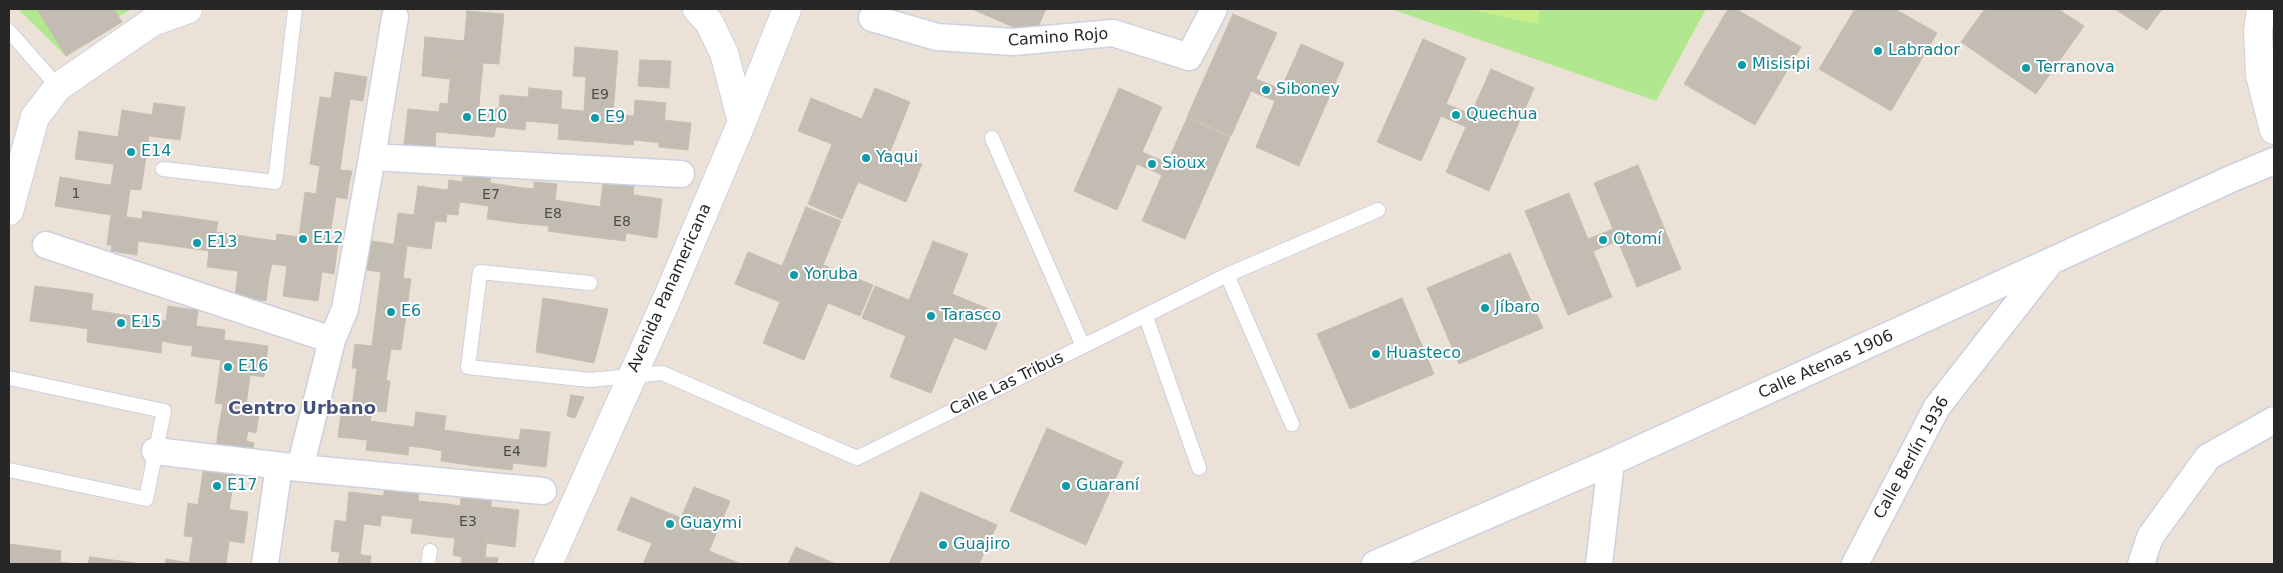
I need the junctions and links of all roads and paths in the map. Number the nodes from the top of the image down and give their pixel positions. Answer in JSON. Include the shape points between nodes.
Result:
{"nodes":[{"id":1,"x":188,"y":9,"type":"edge"},
{"id":2,"x":295,"y":9,"type":"edge"},
{"id":3,"x":696,"y":9,"type":"edge"},
{"id":4,"x":787,"y":9,"type":"edge"},
{"id":5,"x":1214,"y":9,"type":"edge"},
{"id":6,"x":395,"y":17,"type":"dead end"},
{"id":7,"x":872,"y":18,"type":"dead end"},
{"id":8,"x":2264,"y":27,"type":"edge"},
{"id":9,"x":9,"y":30,"type":"edge"},
{"id":10,"x":58,"y":87,"type":"junction"},
{"id":11,"x":742,"y":122,"type":"junction"},
{"id":12,"x":2274,"y":130,"type":"edge"},
{"id":13,"x":992,"y":138,"type":"dead end"},
{"id":14,"x":372,"y":157,"type":"junction"},
{"id":15,"x":2274,"y":161,"type":"edge"},
{"id":16,"x":163,"y":169,"type":"dead end"},
{"id":17,"x":681,"y":174,"type":"dead end"},
{"id":18,"x":1378,"y":210,"type":"dead end"},
{"id":19,"x":9,"y":211,"type":"edge"},
{"id":20,"x":46,"y":245,"type":"dead end"},
{"id":21,"x":2050,"y":263,"type":"junction"},
{"id":22,"x":1227,"y":276,"type":"junction"},
{"id":23,"x":590,"y":284,"type":"dead end"},
{"id":24,"x":1146,"y":317,"type":"junction"},
{"id":25,"x":332,"y":340,"type":"junction"},
{"id":26,"x":1082,"y":346,"type":"junction"},
{"id":27,"x":632,"y":375,"type":"junction"},
{"id":28,"x":9,"y":378,"type":"edge"},
{"id":29,"x":2274,"y":420,"type":"edge"},
{"id":30,"x":1292,"y":424,"type":"dead end"},
{"id":31,"x":155,"y":451,"type":"junction"},
{"id":32,"x":1611,"y":462,"type":"junction"},
{"id":33,"x":290,"y":467,"type":"junction"},
{"id":34,"x":1199,"y":468,"type":"dead end"},
{"id":35,"x":9,"y":470,"type":"edge"},
{"id":36,"x":543,"y":491,"type":"dead end"},
{"id":37,"x":266,"y":564,"type":"edge"},
{"id":38,"x":548,"y":564,"type":"edge"},
{"id":39,"x":1375,"y":564,"type":"edge"},
{"id":40,"x":1599,"y":564,"type":"edge"},
{"id":41,"x":1855,"y":564,"type":"edge"},
{"id":42,"x":2141,"y":564,"type":"edge"}],
"edges":[{"from":1,"to":10,"type":"street","via":[[152,22]]},
{"from":2,"to":16,"type":"lane","via":[[276,182]]},
{"from":3,"to":11,"type":"street","via":[[709,22],[724,53]]},
{"from":4,"to":11,"type":"street","name":"Avenida Panamericana"},
{"from":5,"to":7,"type":"street","name":"Camino Rojo","via":[[1189,57],[1113,33],[1013,42],[937,37]]},
{"from":6,"to":14,"type":"street"},
{"from":8,"to":12,"type":"street","via":[[2260,74]]},
{"from":9,"to":10,"type":"lane"},
{"from":10,"to":19,"type":"street","via":[[35,117]]},
{"from":11,"to":27,"type":"street","name":"Avenida Panamericana"},
{"from":13,"to":26,"type":"lane"},
{"from":14,"to":17,"type":"street"},
{"from":14,"to":25,"type":"street","via":[[345,309]]},
{"from":15,"to":21,"type":"street","name":"Calle Atenas 1906"},
{"from":18,"to":22,"type":"lane","name":"Calle Las Tribus"},
{"from":20,"to":25,"type":"street"},
{"from":21,"to":32,"type":"street","name":"Calle Atenas 1906"},
{"from":21,"to":41,"type":"street","name":"Calle Berlín 1936","via":[[1937,407]]},
{"from":22,"to":24,"type":"lane","name":"Calle Las Tribus"},
{"from":22,"to":30,"type":"lane"},
{"from":23,"to":27,"type":"lane","via":[[480,272],[468,367],[590,380]]},
{"from":24,"to":26,"type":"lane","name":"Calle Las Tribus"},
{"from":24,"to":34,"type":"lane"},
{"from":25,"to":33,"type":"street"},
{"from":26,"to":27,"type":"lane","name":"Calle Las Tribus","via":[[857,458],[662,373]]},
{"from":27,"to":38,"type":"street","name":"Avenida Panamericana"},
{"from":28,"to":31,"type":"lane","via":[[164,411]]},
{"from":29,"to":42,"type":"street","via":[[2208,457],[2150,536]]},
{"from":31,"to":33,"type":"street"},
{"from":31,"to":35,"type":"lane","via":[[146,499]]},
{"from":32,"to":39,"type":"street","name":"Calle Atenas 1906"},
{"from":32,"to":40,"type":"street"},
{"from":33,"to":36,"type":"street"},
{"from":33,"to":37,"type":"street"}]}
